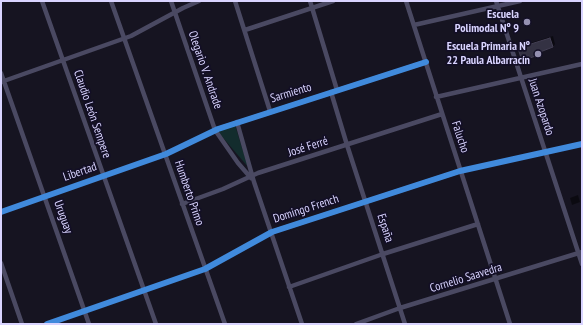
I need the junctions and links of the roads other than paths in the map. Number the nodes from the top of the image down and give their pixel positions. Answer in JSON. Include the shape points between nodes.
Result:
{"nodes":[{"id":1,"x":42,"y":1,"type":"edge"},
{"id":2,"x":111,"y":1,"type":"edge"},
{"id":3,"x":171,"y":1,"type":"edge"},
{"id":4,"x":199,"y":1,"type":"edge"},
{"id":5,"x":236,"y":1,"type":"edge"},
{"id":6,"x":310,"y":1,"type":"edge"},
{"id":7,"x":333,"y":1,"type":"edge"},
{"id":8,"x":406,"y":1,"type":"edge"},
{"id":9,"x":496,"y":1,"type":"edge"},
{"id":10,"x":520,"y":1,"type":"edge"},
{"id":11,"x":498,"y":6,"type":"junction"},
{"id":12,"x":312,"y":8,"type":"junction"},
{"id":13,"x":175,"y":12,"type":"junction"},
{"id":14,"x":414,"y":25,"type":"junction"},
{"id":15,"x":245,"y":30,"type":"junction"},
{"id":16,"x":124,"y":39,"type":"junction"},
{"id":17,"x":63,"y":60,"type":"junction"},
{"id":18,"x":426,"y":62,"type":"junction"},
{"id":19,"x":582,"y":64,"type":"edge"},
{"id":20,"x":1,"y":72,"type":"edge"},
{"id":21,"x":522,"y":78,"type":"junction"},
{"id":22,"x":3,"y":82,"type":"edge"},
{"id":23,"x":337,"y":90,"type":"junction"},
{"id":24,"x":332,"y":92,"type":"junction"},
{"id":25,"x":436,"y":97,"type":"junction"},
{"id":26,"x":270,"y":111,"type":"junction"},
{"id":27,"x":442,"y":114,"type":"junction"},
{"id":28,"x":237,"y":122,"type":"junction"},
{"id":29,"x":215,"y":130,"type":"junction"},
{"id":30,"x":582,"y":144,"type":"edge"},
{"id":31,"x":347,"y":145,"type":"junction"},
{"id":32,"x":545,"y":152,"type":"junction"},
{"id":33,"x":166,"y":154,"type":"junction"},
{"id":34,"x":460,"y":171,"type":"junction"},
{"id":35,"x":103,"y":176,"type":"junction"},
{"id":36,"x":251,"y":176,"type":"junction"},
{"id":37,"x":44,"y":196,"type":"junction"},
{"id":38,"x":365,"y":201,"type":"junction"},
{"id":39,"x":182,"y":204,"type":"junction"},
{"id":40,"x":1,"y":212,"type":"edge"},
{"id":41,"x":478,"y":224,"type":"junction"},
{"id":42,"x":272,"y":232,"type":"junction"},
{"id":43,"x":580,"y":252,"type":"edge"},
{"id":44,"x":383,"y":254,"type":"junction"},
{"id":45,"x":1,"y":264,"type":"edge"},
{"id":46,"x":582,"y":264,"type":"edge"},
{"id":47,"x":205,"y":269,"type":"junction"},
{"id":48,"x":496,"y":279,"type":"junction"},
{"id":49,"x":289,"y":287,"type":"junction"},
{"id":50,"x":144,"y":290,"type":"junction"},
{"id":51,"x":400,"y":308,"type":"junction"},
{"id":52,"x":85,"y":311,"type":"junction"},
{"id":53,"x":22,"y":324,"type":"edge"},
{"id":54,"x":47,"y":324,"type":"edge"},
{"id":55,"x":89,"y":324,"type":"edge"},
{"id":56,"x":156,"y":324,"type":"edge"},
{"id":57,"x":225,"y":324,"type":"edge"},
{"id":58,"x":302,"y":324,"type":"edge"},
{"id":59,"x":356,"y":324,"type":"edge"},
{"id":60,"x":405,"y":324,"type":"edge"},
{"id":61,"x":510,"y":324,"type":"edge"}],
"edges":[{"from":1,"to":17,"type":"street","name":"Claudio León Sempere"},
{"from":2,"to":16,"type":"street","name":"Humberto Primo"},
{"from":3,"to":13,"type":"street","name":"Olegario V. Andrade"},
{"from":4,"to":13,"type":"street"},
{"from":5,"to":15,"type":"street"},
{"from":6,"to":12,"type":"street"},
{"from":7,"to":12,"type":"street"},
{"from":8,"to":14,"type":"street","name":"Falucho"},
{"from":9,"to":11,"type":"street","name":"Juan Azopardo"},
{"from":10,"to":11,"type":"street"},
{"from":11,"to":14,"type":"street"},
{"from":11,"to":21,"type":"street","name":"Juan Azopardo"},
{"from":12,"to":15,"type":"street"},
{"from":12,"to":23,"type":"street"},
{"from":13,"to":16,"type":"street"},
{"from":13,"to":29,"type":"street","name":"Olegario V. Andrade"},
{"from":14,"to":18,"type":"street","name":"Falucho"},
{"from":15,"to":26,"type":"street"},
{"from":16,"to":17,"type":"street"},
{"from":16,"to":33,"type":"street","name":"Humberto Primo"},
{"from":17,"to":22,"type":"street"},
{"from":17,"to":35,"type":"street","name":"Claudio León Sempere"},
{"from":18,"to":23,"type":"street","name":"Sarmiento"},
{"from":18,"to":25,"type":"street","name":"Falucho"},
{"from":19,"to":21,"type":"street"},
{"from":20,"to":22,"type":"street","name":"Uruguay"},
{"from":21,"to":25,"type":"street"},
{"from":21,"to":32,"type":"street","name":"Juan Azopardo"},
{"from":22,"to":37,"type":"street","name":"Uruguay"},
{"from":23,"to":24,"type":"street","name":"Sarmiento"},
{"from":24,"to":26,"type":"street","name":"Sarmiento"},
{"from":24,"to":31,"type":"street","name":"España"},
{"from":25,"to":27,"type":"street","name":"Falucho"},
{"from":26,"to":28,"type":"street","name":"Sarmiento"},
{"from":27,"to":31,"type":"street","name":"José Ferré"},
{"from":27,"to":34,"type":"street","name":"Falucho"},
{"from":28,"to":29,"type":"street","name":"Sarmiento"},
{"from":28,"to":36,"type":"street","name":"Olegario V. Andrade"},
{"from":29,"to":33,"type":"street","name":"Sarmiento"},
{"from":29,"to":36,"type":"street","name":"Olegario V. Andrade"},
{"from":30,"to":32,"type":"street","name":"Domingo French"},
{"from":31,"to":36,"type":"street","name":"José Ferré"},
{"from":31,"to":38,"type":"street","name":"España"},
{"from":32,"to":34,"type":"street","name":"Domingo French"},
{"from":32,"to":43,"type":"street","name":"Juan Azopardo"},
{"from":33,"to":35,"type":"street","name":"Libertad"},
{"from":33,"to":39,"type":"street","name":"Humberto Primo"},
{"from":34,"to":38,"type":"street","name":"Domingo French"},
{"from":34,"to":41,"type":"street","name":"Falucho"},
{"from":35,"to":37,"type":"street","name":"Libertad"},
{"from":35,"to":50,"type":"street","name":"Claudio León Sempere"},
{"from":36,"to":39,"type":"street","name":"José Ferré"},
{"from":36,"to":42,"type":"street","name":"Olegario V. Andrade"},
{"from":37,"to":40,"type":"street","name":"Libertad"},
{"from":37,"to":52,"type":"street","name":"Uruguay"},
{"from":38,"to":42,"type":"street","name":"Domingo French"},
{"from":38,"to":44,"type":"street","name":"España"},
{"from":39,"to":47,"type":"street","name":"Humberto Primo"},
{"from":41,"to":44,"type":"street"},
{"from":41,"to":48,"type":"street","name":"Falucho"},
{"from":42,"to":47,"type":"street","name":"Domingo French"},
{"from":42,"to":49,"type":"street","name":"Olegario V. Andrade"},
{"from":43,"to":46,"type":"street","name":"Juan Azopardo"},
{"from":43,"to":48,"type":"street","name":"Cornelio Saavedra"},
{"from":44,"to":49,"type":"street"},
{"from":44,"to":51,"type":"street","name":"España"},
{"from":45,"to":53,"type":"street"},
{"from":47,"to":50,"type":"street","name":"Domingo French"},
{"from":47,"to":57,"type":"street","name":"Humberto Primo"},
{"from":48,"to":51,"type":"street","name":"Cornelio Saavedra"},
{"from":48,"to":61,"type":"street","name":"Falucho"},
{"from":49,"to":58,"type":"street","name":"Olegario V. Andrade"},
{"from":50,"to":52,"type":"street","name":"Domingo French"},
{"from":50,"to":56,"type":"street","name":"Claudio León Sempere"},
{"from":51,"to":59,"type":"street","name":"Cornelio Saavedra"},
{"from":51,"to":60,"type":"street","name":"España"},
{"from":52,"to":54,"type":"street","name":"Domingo French"},
{"from":52,"to":55,"type":"street","name":"Uruguay"}]}
